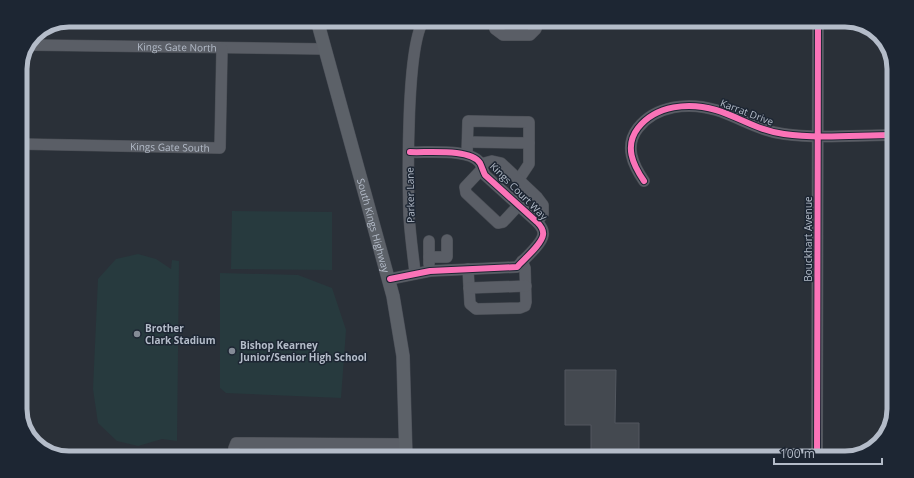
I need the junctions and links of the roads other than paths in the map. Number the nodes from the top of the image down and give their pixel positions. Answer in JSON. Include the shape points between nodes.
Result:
{"nodes":[{"id":1,"x":319,"y":27,"type":"edge"},
{"id":2,"x":421,"y":27,"type":"edge"},
{"id":3,"x":495,"y":27,"type":"edge"},
{"id":4,"x":536,"y":27,"type":"edge"},
{"id":5,"x":818,"y":27,"type":"edge"},
{"id":6,"x":35,"y":45,"type":"edge"},
{"id":7,"x":222,"y":49,"type":"junction"},
{"id":8,"x":325,"y":49,"type":"junction"},
{"id":9,"x":887,"y":135,"type":"edge"},
{"id":10,"x":819,"y":136,"type":"junction"},
{"id":11,"x":468,"y":142,"type":"junction"},
{"id":12,"x":529,"y":143,"type":"junction"},
{"id":13,"x":27,"y":144,"type":"edge"},
{"id":14,"x":410,"y":152,"type":"junction"},
{"id":15,"x":467,"y":154,"type":"junction"},
{"id":16,"x":481,"y":167,"type":"junction"},
{"id":17,"x":519,"y":179,"type":"junction"},
{"id":18,"x":644,"y":181,"type":"dead end"},
{"id":19,"x":518,"y":206,"type":"junction"},
{"id":20,"x":537,"y":222,"type":"junction"},
{"id":21,"x":447,"y":240,"type":"dead end"},
{"id":22,"x":429,"y":241,"type":"dead end"},
{"id":23,"x":429,"y":257,"type":"junction"},
{"id":24,"x":522,"y":261,"type":"junction"},
{"id":25,"x":468,"y":269,"type":"junction"},
{"id":26,"x":430,"y":271,"type":"junction"},
{"id":27,"x":415,"y":273,"type":"junction"},
{"id":28,"x":390,"y":279,"type":"junction"},
{"id":29,"x":526,"y":286,"type":"junction"},
{"id":30,"x":469,"y":288,"type":"junction"},
{"id":31,"x":406,"y":444,"type":"junction"},
{"id":32,"x":234,"y":451,"type":"edge"},
{"id":33,"x":406,"y":451,"type":"edge"},
{"id":34,"x":817,"y":451,"type":"edge"}],
"edges":[{"from":1,"to":8,"type":"main road","name":"South Kings Highway"},
{"from":2,"to":14,"type":"street","name":"Parker Lane","via":[[413,61]]},
{"from":3,"to":4,"type":"street","via":[[503,34],[530,35]]},
{"from":5,"to":10,"type":"street","name":"Bouckhart Avenue"},
{"from":6,"to":7,"type":"street","name":"Kings Gate North"},
{"from":7,"to":8,"type":"street","name":"Kings Gate North"},
{"from":7,"to":13,"type":"street","name":"Kings Gate South","via":[[220,148]]},
{"from":8,"to":28,"type":"main road","name":"South Kings Highway"},
{"from":9,"to":10,"type":"street","name":"Karrat Drive"},
{"from":10,"to":18,"type":"street","name":"Karrat Drive","via":[[769,132],[709,109],[692,106],[669,108],[649,117],[632,138],[631,158]]},
{"from":10,"to":34,"type":"street","name":"Bouckhart Avenue"},
{"from":11,"to":12,"type":"street"},
{"from":11,"to":12,"type":"street","via":[[468,121],[529,122]]},
{"from":11,"to":15,"type":"street"},
{"from":12,"to":17,"type":"street","via":[[529,164]]},
{"from":14,"to":15,"type":"street"},
{"from":14,"to":27,"type":"street","name":"Parker Lane","via":[[409,216]]},
{"from":15,"to":16,"type":"street","name":"Kings Court Way"},
{"from":16,"to":17,"type":"street","via":[[492,161],[501,163]]},
{"from":16,"to":19,"type":"street","name":"Kings Court Way"},
{"from":16,"to":19,"type":"street","via":[[465,187],[466,193],[498,223],[503,222]]},
{"from":17,"to":20,"type":"street","via":[[543,205],[543,214]]},
{"from":19,"to":20,"type":"street","name":"Kings Court Way"},
{"from":20,"to":24,"type":"street","name":"Kings Court Way","via":[[544,235],[541,242]]},
{"from":21,"to":23,"type":"street","via":[[447,257]]},
{"from":22,"to":23,"type":"street"},
{"from":23,"to":26,"type":"street"},
{"from":24,"to":25,"type":"street","name":"Kings Court Way","via":[[511,268]]},
{"from":24,"to":29,"type":"street"},
{"from":25,"to":26,"type":"street","name":"Kings Court Way"},
{"from":25,"to":30,"type":"street"},
{"from":26,"to":27,"type":"street","name":"Kings Court Way"},
{"from":27,"to":28,"type":"street"},
{"from":28,"to":31,"type":"main road","name":"South Kings Highway","via":[[403,356]]},
{"from":29,"to":30,"type":"street"},
{"from":29,"to":30,"type":"street","via":[[524,306],[520,308],[472,308]]},
{"from":31,"to":32,"type":"street","via":[[236,443]]},
{"from":31,"to":33,"type":"main road","name":"South Kings Highway"}]}
